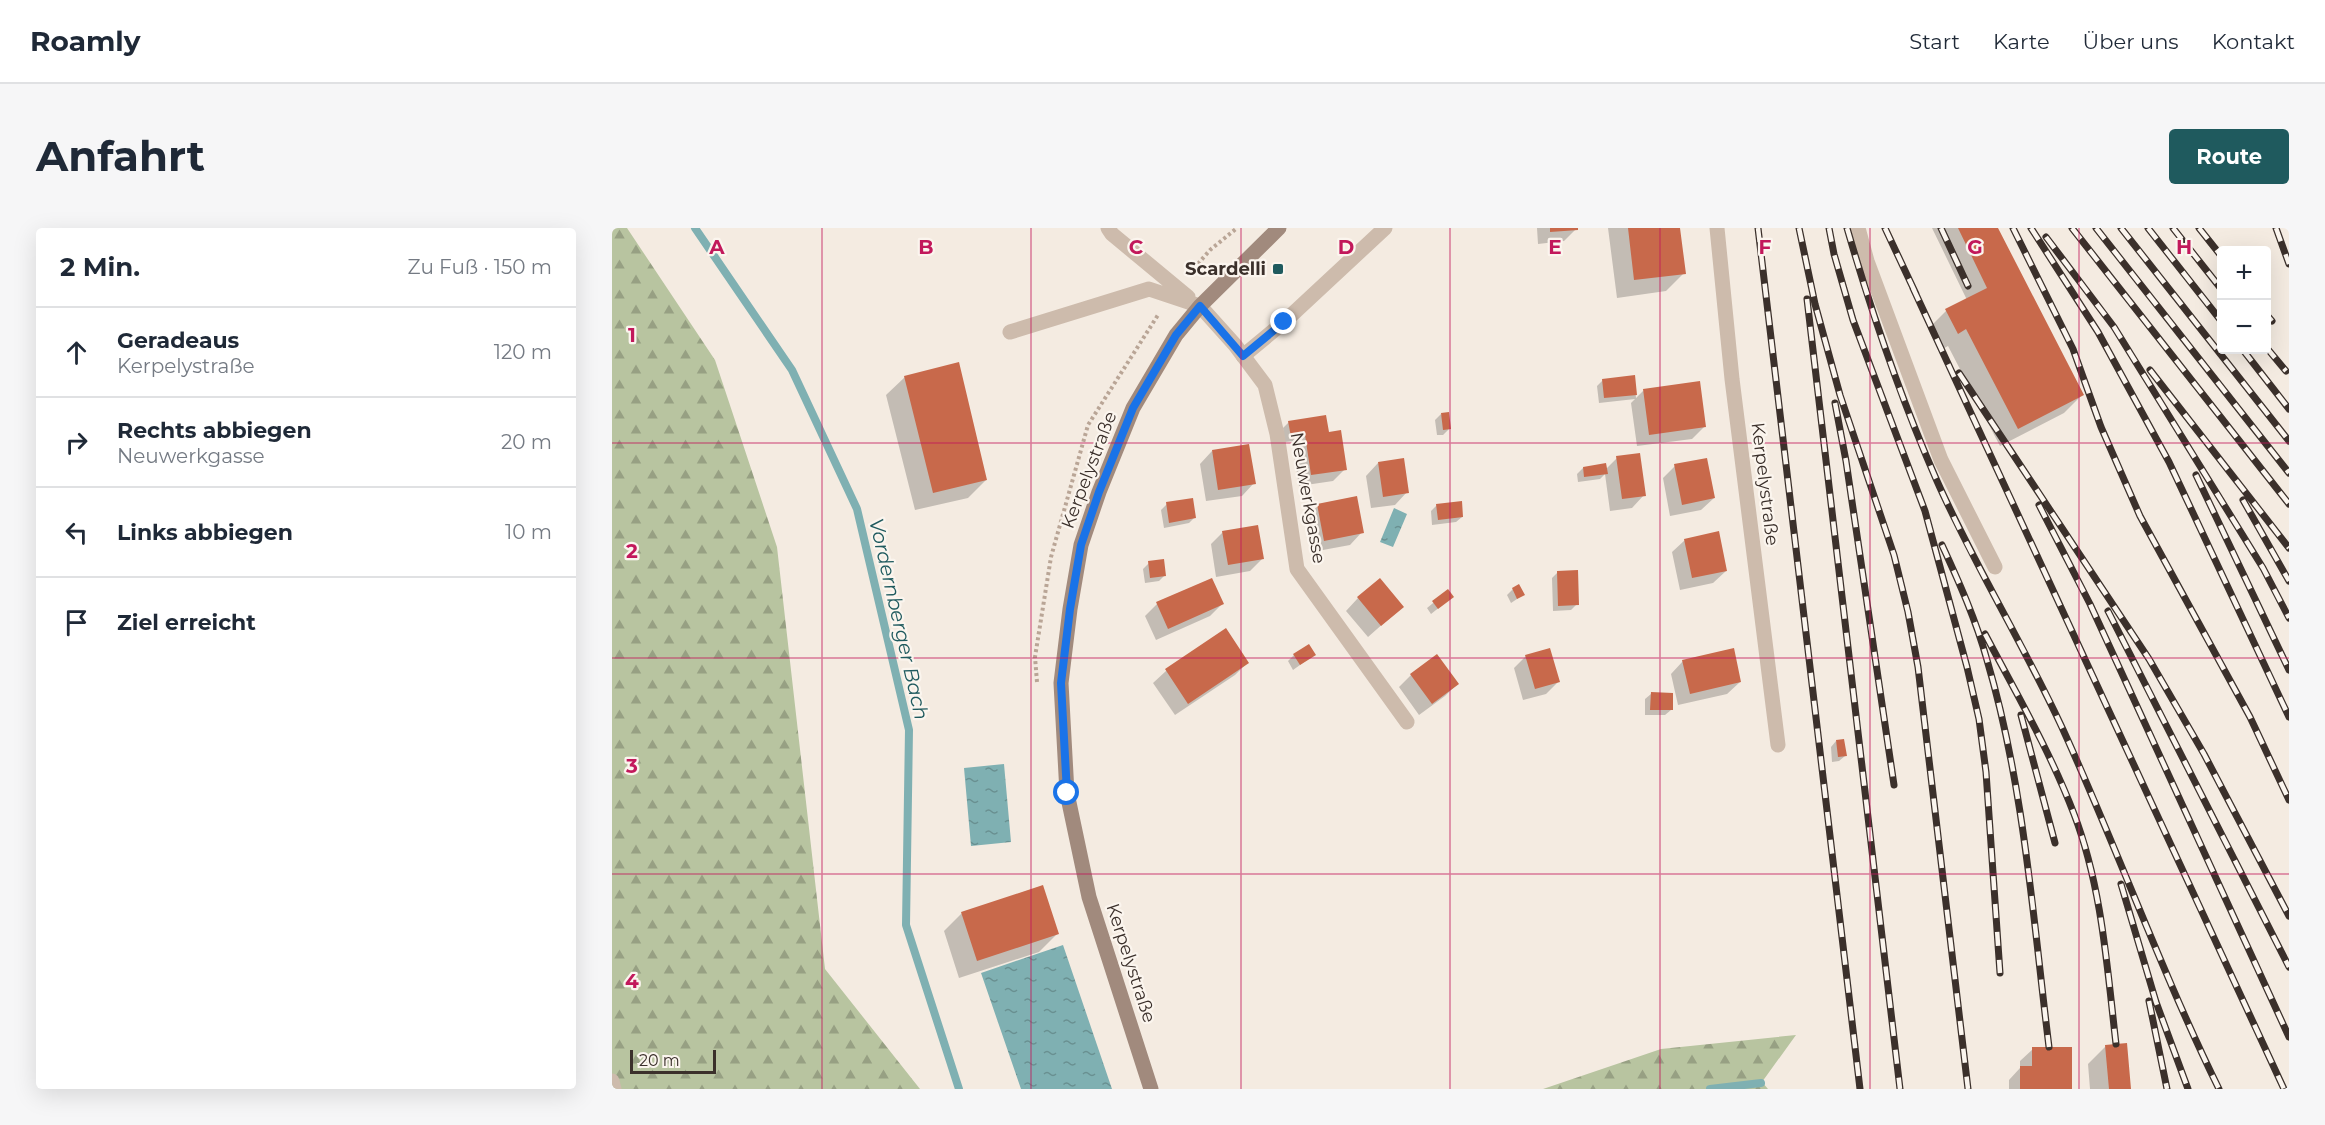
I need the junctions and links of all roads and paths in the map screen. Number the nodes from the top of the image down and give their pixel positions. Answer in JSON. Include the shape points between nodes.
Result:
{"nodes":[{"id":1,"x":1108,"y":228,"type":"edge"},
{"id":2,"x":1237,"y":228,"type":"edge"},
{"id":3,"x":1278,"y":228,"type":"edge"},
{"id":4,"x":1385,"y":228,"type":"edge"},
{"id":5,"x":1718,"y":228,"type":"edge"},
{"id":6,"x":1858,"y":228,"type":"edge"},
{"id":7,"x":1173,"y":292,"type":"junction"},
{"id":8,"x":1200,"y":306,"type":"junction"},
{"id":9,"x":1010,"y":332,"type":"dead end"},
{"id":10,"x":1243,"y":356,"type":"junction"},
{"id":11,"x":1995,"y":567,"type":"dead end"},
{"id":12,"x":1038,"y":690,"type":"dead end"},
{"id":13,"x":1407,"y":722,"type":"dead end"},
{"id":14,"x":1778,"y":745,"type":"dead end"},
{"id":15,"x":612,"y":1081,"type":"edge"},
{"id":16,"x":614,"y":1089,"type":"edge"},
{"id":17,"x":1151,"y":1089,"type":"edge"}],
"edges":[{"from":1,"to":7,"type":"street"},
{"from":2,"to":7,"type":"path","via":[[1210,250]]},
{"from":3,"to":8,"type":"main road","name":"Kerpelystraße"},
{"from":4,"to":10,"type":"street"},
{"from":5,"to":14,"type":"street","name":"Kerpelystraße","via":[[1732,379]]},
{"from":6,"to":11,"type":"street","via":[[1941,460]]},
{"from":7,"to":8,"type":"street"},
{"from":7,"to":9,"type":"street","via":[[1149,289]]},
{"from":7,"to":12,"type":"path","via":[[1088,425],[1051,557],[1035,657]]},
{"from":8,"to":10,"type":"street","name":"Neuwerkgasse"},
{"from":8,"to":17,"type":"main road","name":"Kerpelystraße","via":[[1176,335],[1133,408],[1099,492],[1081,545],[1061,683],[1067,793],[1089,897]]},
{"from":10,"to":13,"type":"street","name":"Neuwerkgasse","via":[[1265,385],[1298,569]]},
{"from":15,"to":16,"type":"street"}]}
